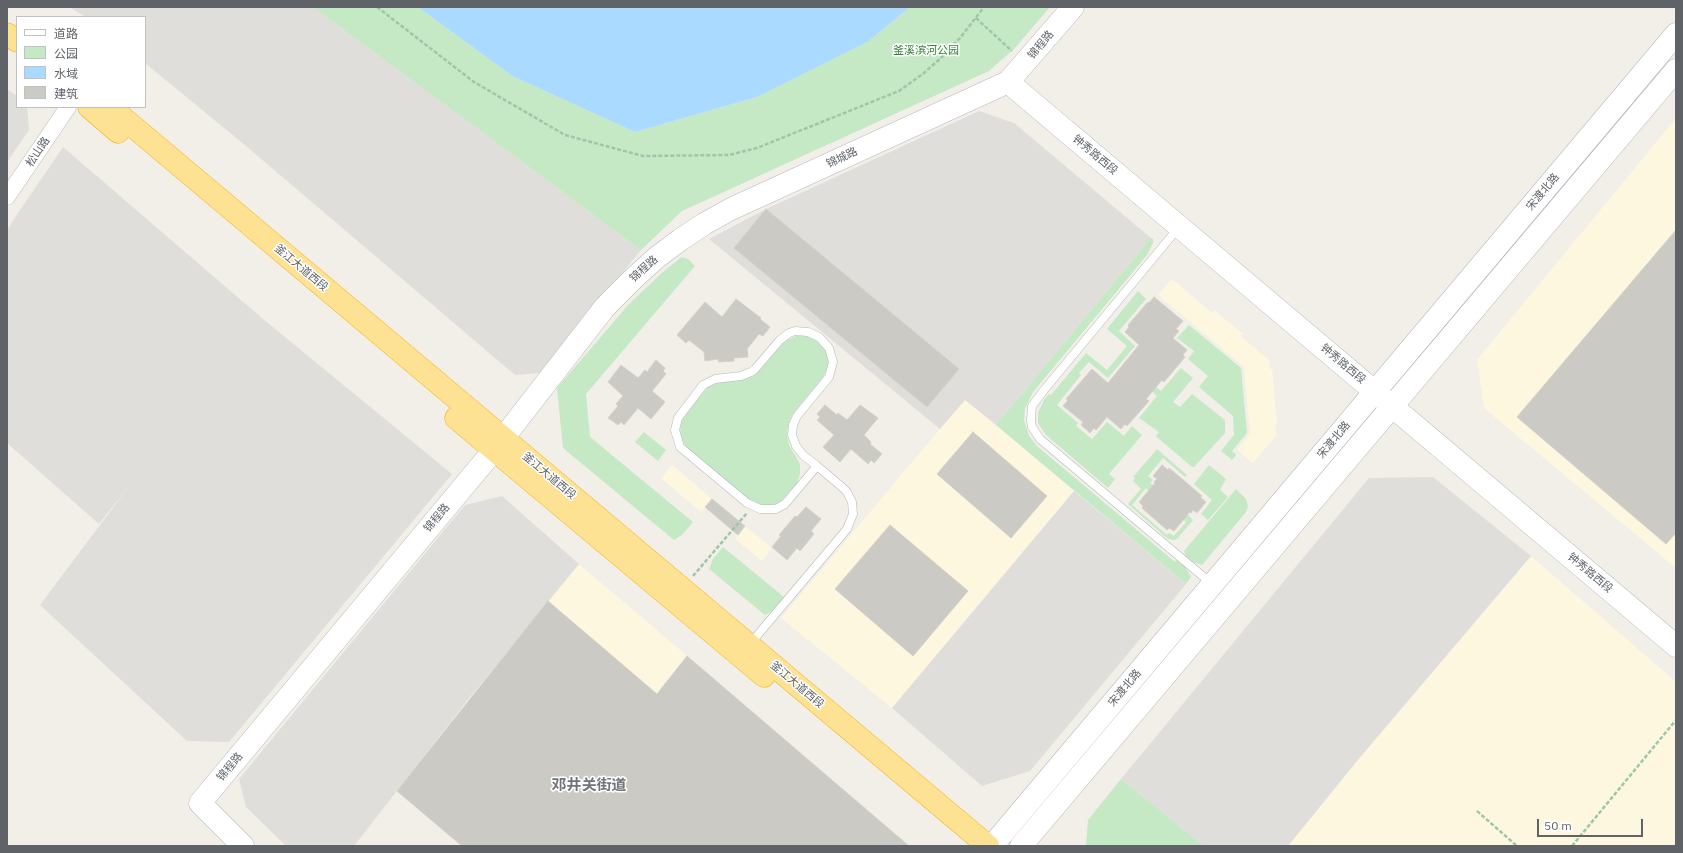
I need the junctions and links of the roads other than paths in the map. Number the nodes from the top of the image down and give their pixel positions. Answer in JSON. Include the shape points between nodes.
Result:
{"nodes":[{"id":1,"x":1073,"y":7,"type":"edge"},
{"id":2,"x":7,"y":34,"type":"edge"},
{"id":3,"x":1676,"y":34,"type":"edge"},
{"id":4,"x":16,"y":40,"type":"edge"},
{"id":5,"x":7,"y":51,"type":"edge"},
{"id":6,"x":16,"y":57,"type":"edge"},
{"id":7,"x":1676,"y":70,"type":"edge"},
{"id":8,"x":1008,"y":82,"type":"junction"},
{"id":9,"x":67,"y":108,"type":"edge"},
{"id":10,"x":90,"y":108,"type":"edge"},
{"id":11,"x":111,"y":108,"type":"edge"},
{"id":12,"x":7,"y":197,"type":"edge"},
{"id":13,"x":1180,"y":226,"type":"junction"},
{"id":14,"x":680,"y":240,"type":"joint"},
{"id":15,"x":1375,"y":391,"type":"junction"},
{"id":16,"x":1393,"y":406,"type":"junction"},
{"id":17,"x":499,"y":444,"type":"junction"},
{"id":18,"x":817,"y":466,"type":"junction"},
{"id":19,"x":1212,"y":584,"type":"junction"},
{"id":20,"x":750,"y":644,"type":"junction"},
{"id":21,"x":1676,"y":646,"type":"edge"},
{"id":22,"x":243,"y":846,"type":"edge"},
{"id":23,"x":964,"y":846,"type":"edge"},
{"id":24,"x":988,"y":846,"type":"edge"},
{"id":25,"x":992,"y":846,"type":"edge"},
{"id":26,"x":1021,"y":846,"type":"edge"}],
"edges":[{"from":1,"to":8,"type":"street","name":"锦程路"},
{"from":2,"to":4,"type":"highway"},
{"from":3,"to":15,"type":"street","name":"宋渡北路"},
{"from":5,"to":6,"type":"highway"},
{"from":7,"to":16,"type":"street","name":"宋渡北路"},
{"from":8,"to":13,"type":"street","name":"钟秀路西段"},
{"from":8,"to":14,"type":"street","name":"锦城路","via":[[731,209]]},
{"from":9,"to":12,"type":"street","name":"松山路"},
{"from":10,"to":17,"type":"highway","name":"釜江大道西段"},
{"from":11,"to":17,"type":"highway","name":"釜江大道西段"},
{"from":13,"to":15,"type":"street","name":"钟秀路西段"},
{"from":13,"to":19,"type":"lane","via":[[1040,394],[1032,406],[1031,420],[1032,427],[1040,439]]},
{"from":14,"to":17,"type":"street","name":"锦程路","via":[[656,258],[605,307]]},
{"from":15,"to":16,"type":"street","name":"钟秀路西段"},
{"from":15,"to":19,"type":"street","name":"宋渡北路"},
{"from":16,"to":21,"type":"street","name":"钟秀路西段"},
{"from":16,"to":26,"type":"street","name":"宋渡北路"},
{"from":17,"to":20,"type":"highway","name":"釜江大道西段","via":[[683,588]]},
{"from":17,"to":22,"type":"street","name":"锦程路","via":[[200,803]]},
{"from":17,"to":23,"type":"highway","name":"釜江大道西段"},
{"from":18,"to":18,"type":"lane","via":[[799,451],[792,430],[797,416],[829,377],[833,358],[829,348],[819,337],[808,332],[795,331],[780,340],[751,372],[741,376],[715,379],[703,386],[680,414],[676,424],[676,436],[680,447],[752,506],[766,510],[781,507]]},
{"from":18,"to":20,"type":"lane","via":[[850,496],[853,508],[851,522]]},
{"from":19,"to":25,"type":"street","name":"宋渡北路"},
{"from":20,"to":24,"type":"highway","name":"釜江大道西段"}]}
